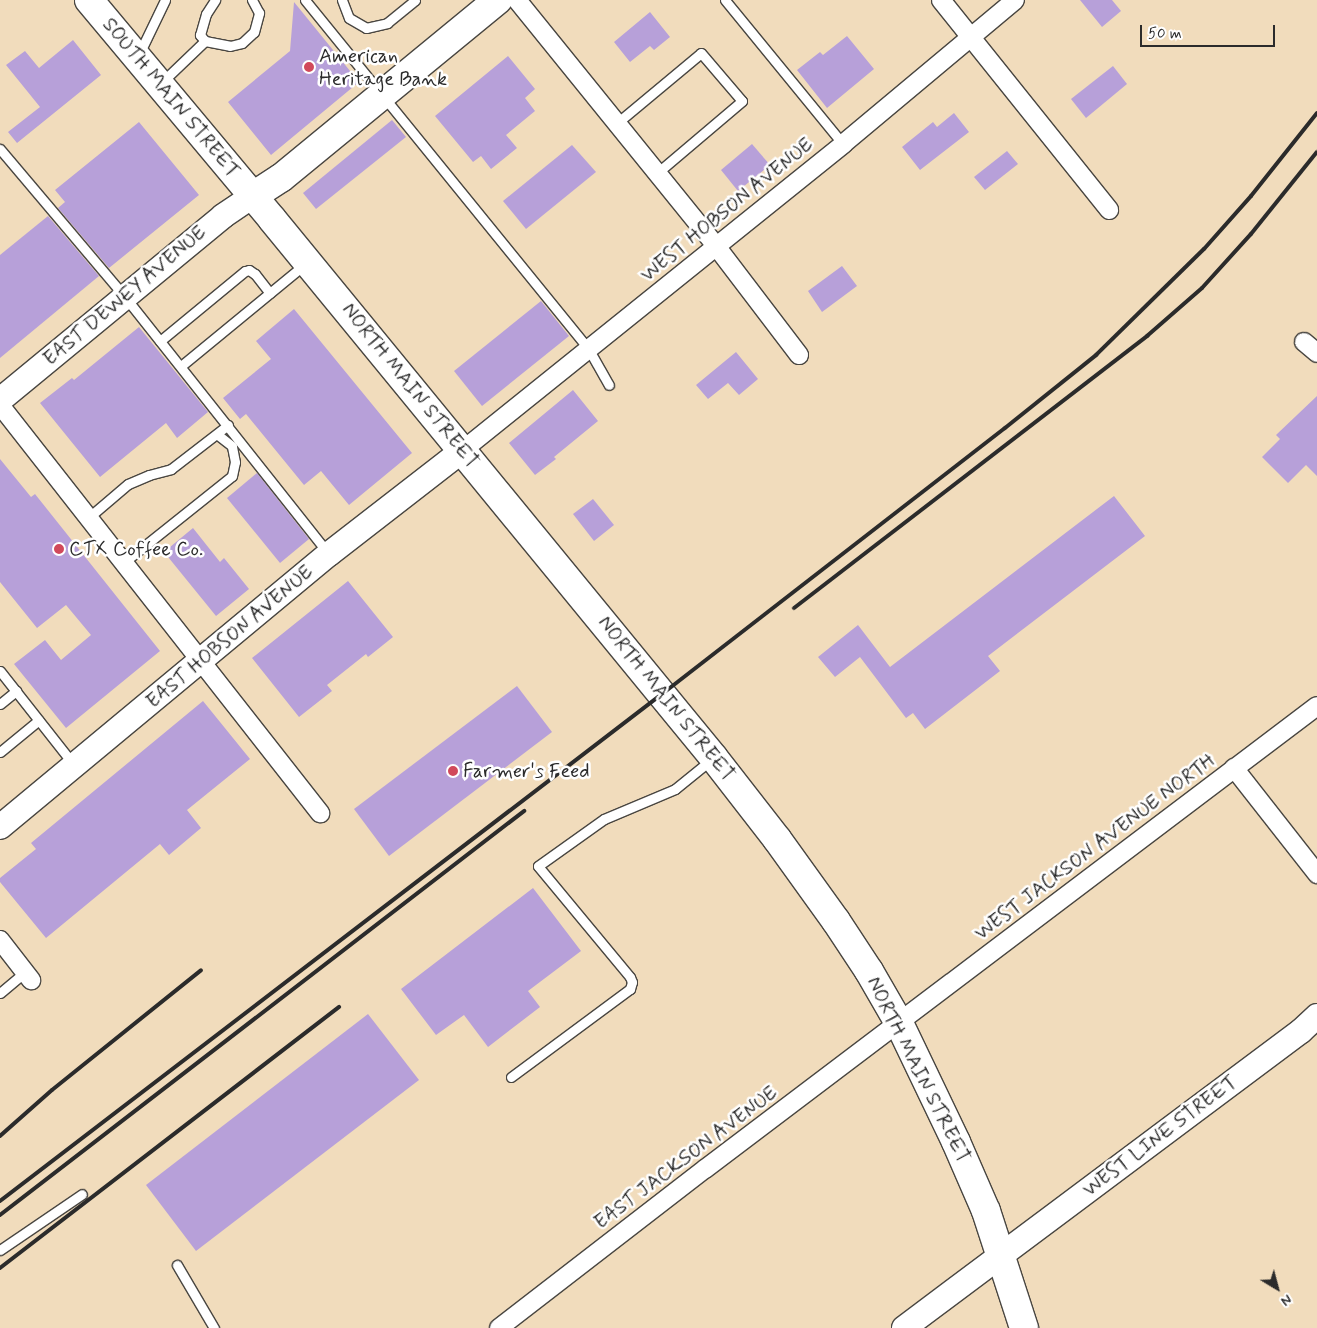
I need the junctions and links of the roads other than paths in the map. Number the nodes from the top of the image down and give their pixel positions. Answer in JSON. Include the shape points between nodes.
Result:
{"nodes":[{"id":1,"x":89,"y":0,"type":"edge"},
{"id":2,"x":165,"y":0,"type":"edge"},
{"id":3,"x":215,"y":0,"type":"edge"},
{"id":4,"x":252,"y":0,"type":"edge"},
{"id":5,"x":305,"y":0,"type":"edge"},
{"id":6,"x":342,"y":0,"type":"edge"},
{"id":7,"x":415,"y":0,"type":"edge"},
{"id":8,"x":498,"y":0,"type":"edge"},
{"id":9,"x":517,"y":0,"type":"edge"},
{"id":10,"x":725,"y":0,"type":"edge"},
{"id":11,"x":941,"y":0,"type":"edge"},
{"id":12,"x":1015,"y":0,"type":"edge"},
{"id":13,"x":971,"y":36,"type":"junction"},
{"id":14,"x":204,"y":41,"type":"junction"},
{"id":15,"x":137,"y":57,"type":"junction"},
{"id":16,"x":160,"y":84,"type":"junction"},
{"id":17,"x":383,"y":95,"type":"junction"},
{"id":18,"x":617,"y":123,"type":"junction"},
{"id":19,"x":843,"y":144,"type":"junction"},
{"id":20,"x":0,"y":149,"type":"edge"},
{"id":21,"x":657,"y":173,"type":"junction"},
{"id":22,"x":253,"y":196,"type":"junction"},
{"id":23,"x":1109,"y":210,"type":"dead end"},
{"id":24,"x":716,"y":246,"type":"junction"},
{"id":25,"x":308,"y":262,"type":"junction"},
{"id":26,"x":270,"y":292,"type":"junction"},
{"id":27,"x":124,"y":297,"type":"junction"},
{"id":28,"x":160,"y":341,"type":"junction"},
{"id":29,"x":589,"y":350,"type":"junction"},
{"id":30,"x":799,"y":355,"type":"dead end"},
{"id":31,"x":181,"y":366,"type":"junction"},
{"id":32,"x":609,"y":385,"type":"dead end"},
{"id":33,"x":0,"y":400,"type":"edge"},
{"id":34,"x":0,"y":405,"type":"edge"},
{"id":35,"x":228,"y":425,"type":"junction"},
{"id":36,"x":218,"y":435,"type":"junction"},
{"id":37,"x":463,"y":450,"type":"junction"},
{"id":38,"x":88,"y":518,"type":"junction"},
{"id":39,"x":329,"y":554,"type":"junction"},
{"id":40,"x":123,"y":562,"type":"junction"},
{"id":41,"x":202,"y":661,"type":"junction"},
{"id":42,"x":0,"y":671,"type":"edge"},
{"id":43,"x":16,"y":691,"type":"junction"},
{"id":44,"x":0,"y":704,"type":"edge"},
{"id":45,"x":1317,"y":706,"type":"edge"},
{"id":46,"x":39,"y":720,"type":"junction"},
{"id":47,"x":0,"y":752,"type":"edge"},
{"id":48,"x":714,"y":758,"type":"junction"},
{"id":49,"x":75,"y":765,"type":"junction"},
{"id":50,"x":1234,"y":768,"type":"junction"},
{"id":51,"x":320,"y":813,"type":"dead end"},
{"id":52,"x":0,"y":827,"type":"edge"},
{"id":53,"x":1317,"y":874,"type":"edge"},
{"id":54,"x":0,"y":940,"type":"edge"},
{"id":55,"x":28,"y":976,"type":"joint"},
{"id":56,"x":0,"y":993,"type":"edge"},
{"id":57,"x":1317,"y":1016,"type":"edge"},
{"id":58,"x":899,"y":1023,"type":"junction"},
{"id":59,"x":511,"y":1077,"type":"dead end"},
{"id":60,"x":82,"y":1194,"type":"dead end"},
{"id":61,"x":0,"y":1250,"type":"edge"},
{"id":62,"x":1001,"y":1254,"type":"junction"},
{"id":63,"x":177,"y":1265,"type":"dead end"},
{"id":64,"x":214,"y":1328,"type":"edge"},
{"id":65,"x":499,"y":1328,"type":"edge"},
{"id":66,"x":904,"y":1328,"type":"edge"},
{"id":67,"x":1024,"y":1328,"type":"edge"}],
"edges":[{"from":1,"to":15,"type":"main road","name":"SOUTH MAIN STREET"},
{"from":2,"to":15,"type":"lane"},
{"from":3,"to":14,"type":"lane","via":[[206,14],[200,35]]},
{"from":4,"to":14,"type":"lane","via":[[259,13],[254,32],[242,44],[230,46]]},
{"from":5,"to":17,"type":"lane"},
{"from":6,"to":7,"type":"lane","via":[[349,18],[366,28],[388,23]]},
{"from":8,"to":17,"type":"main road"},
{"from":9,"to":18,"type":"street"},
{"from":10,"to":19,"type":"lane"},
{"from":11,"to":13,"type":"street"},
{"from":12,"to":13,"type":"street","name":"WEST HOBSON AVENUE"},
{"from":13,"to":19,"type":"street","name":"WEST HOBSON AVENUE"},
{"from":13,"to":23,"type":"street"},
{"from":14,"to":16,"type":"lane"},
{"from":15,"to":16,"type":"main road","name":"SOUTH MAIN STREET"},
{"from":16,"to":22,"type":"main road","name":"SOUTH MAIN STREET"},
{"from":17,"to":22,"type":"main road","via":[[281,178]]},
{"from":17,"to":29,"type":"lane"},
{"from":18,"to":21,"type":"street"},
{"from":18,"to":21,"type":"lane","via":[[702,53],[742,101]]},
{"from":19,"to":24,"type":"street","name":"WEST HOBSON AVENUE"},
{"from":20,"to":27,"type":"lane"},
{"from":21,"to":24,"type":"street"},
{"from":22,"to":25,"type":"main road","name":"NORTH MAIN STREET"},
{"from":22,"to":27,"type":"street","name":"EAST DEWEY AVENUE","via":[[223,216]]},
{"from":24,"to":29,"type":"street","name":"WEST HOBSON AVENUE"},
{"from":24,"to":30,"type":"street"},
{"from":25,"to":26,"type":"lane"},
{"from":25,"to":37,"type":"main road","name":"NORTH MAIN STREET"},
{"from":26,"to":28,"type":"lane","via":[[255,274],[245,271]]},
{"from":26,"to":31,"type":"lane"},
{"from":27,"to":28,"type":"lane"},
{"from":27,"to":33,"type":"street","name":"EAST DEWEY AVENUE"},
{"from":28,"to":31,"type":"lane"},
{"from":29,"to":32,"type":"lane"},
{"from":29,"to":37,"type":"street","name":"WEST HOBSON AVENUE"},
{"from":31,"to":35,"type":"lane"},
{"from":34,"to":38,"type":"street"},
{"from":35,"to":36,"type":"lane"},
{"from":35,"to":39,"type":"lane"},
{"from":36,"to":38,"type":"lane","via":[[211,436],[171,469],[149,474],[128,484]]},
{"from":36,"to":40,"type":"lane","via":[[232,446],[235,462],[232,476]]},
{"from":37,"to":39,"type":"street","name":"EAST HOBSON AVENUE"},
{"from":37,"to":48,"type":"main road","name":"NORTH MAIN STREET"},
{"from":38,"to":40,"type":"street"},
{"from":39,"to":41,"type":"street","name":"EAST HOBSON AVENUE"},
{"from":40,"to":41,"type":"street"},
{"from":41,"to":49,"type":"street","name":"EAST HOBSON AVENUE"},
{"from":41,"to":51,"type":"street"},
{"from":42,"to":43,"type":"lane"},
{"from":43,"to":44,"type":"lane"},
{"from":43,"to":46,"type":"lane"},
{"from":45,"to":50,"type":"street","name":"WEST JACKSON AVENUE NORTH"},
{"from":46,"to":47,"type":"lane"},
{"from":46,"to":49,"type":"lane"},
{"from":48,"to":58,"type":"main road","name":"NORTH MAIN STREET","via":[[836,921]]},
{"from":48,"to":59,"type":"lane","via":[[675,789],[604,819],[538,866],[632,982],[630,989]]},
{"from":49,"to":52,"type":"street","name":"EAST HOBSON AVENUE"},
{"from":50,"to":53,"type":"street"},
{"from":50,"to":58,"type":"street","name":"WEST JACKSON AVENUE NORTH"},
{"from":54,"to":55,"type":"street"},
{"from":55,"to":56,"type":"lane"},
{"from":57,"to":62,"type":"street","name":"WEST LINE STREET"},
{"from":58,"to":62,"type":"main road","name":"NORTH MAIN STREET","via":[[956,1142]]},
{"from":58,"to":65,"type":"street","name":"EAST JACKSON AVENUE"},
{"from":60,"to":61,"type":"lane"},
{"from":62,"to":66,"type":"street","name":"WEST LINE STREET"},
{"from":62,"to":67,"type":"main road","name":"NORTH MAIN STREET"},
{"from":63,"to":64,"type":"lane"}]}
